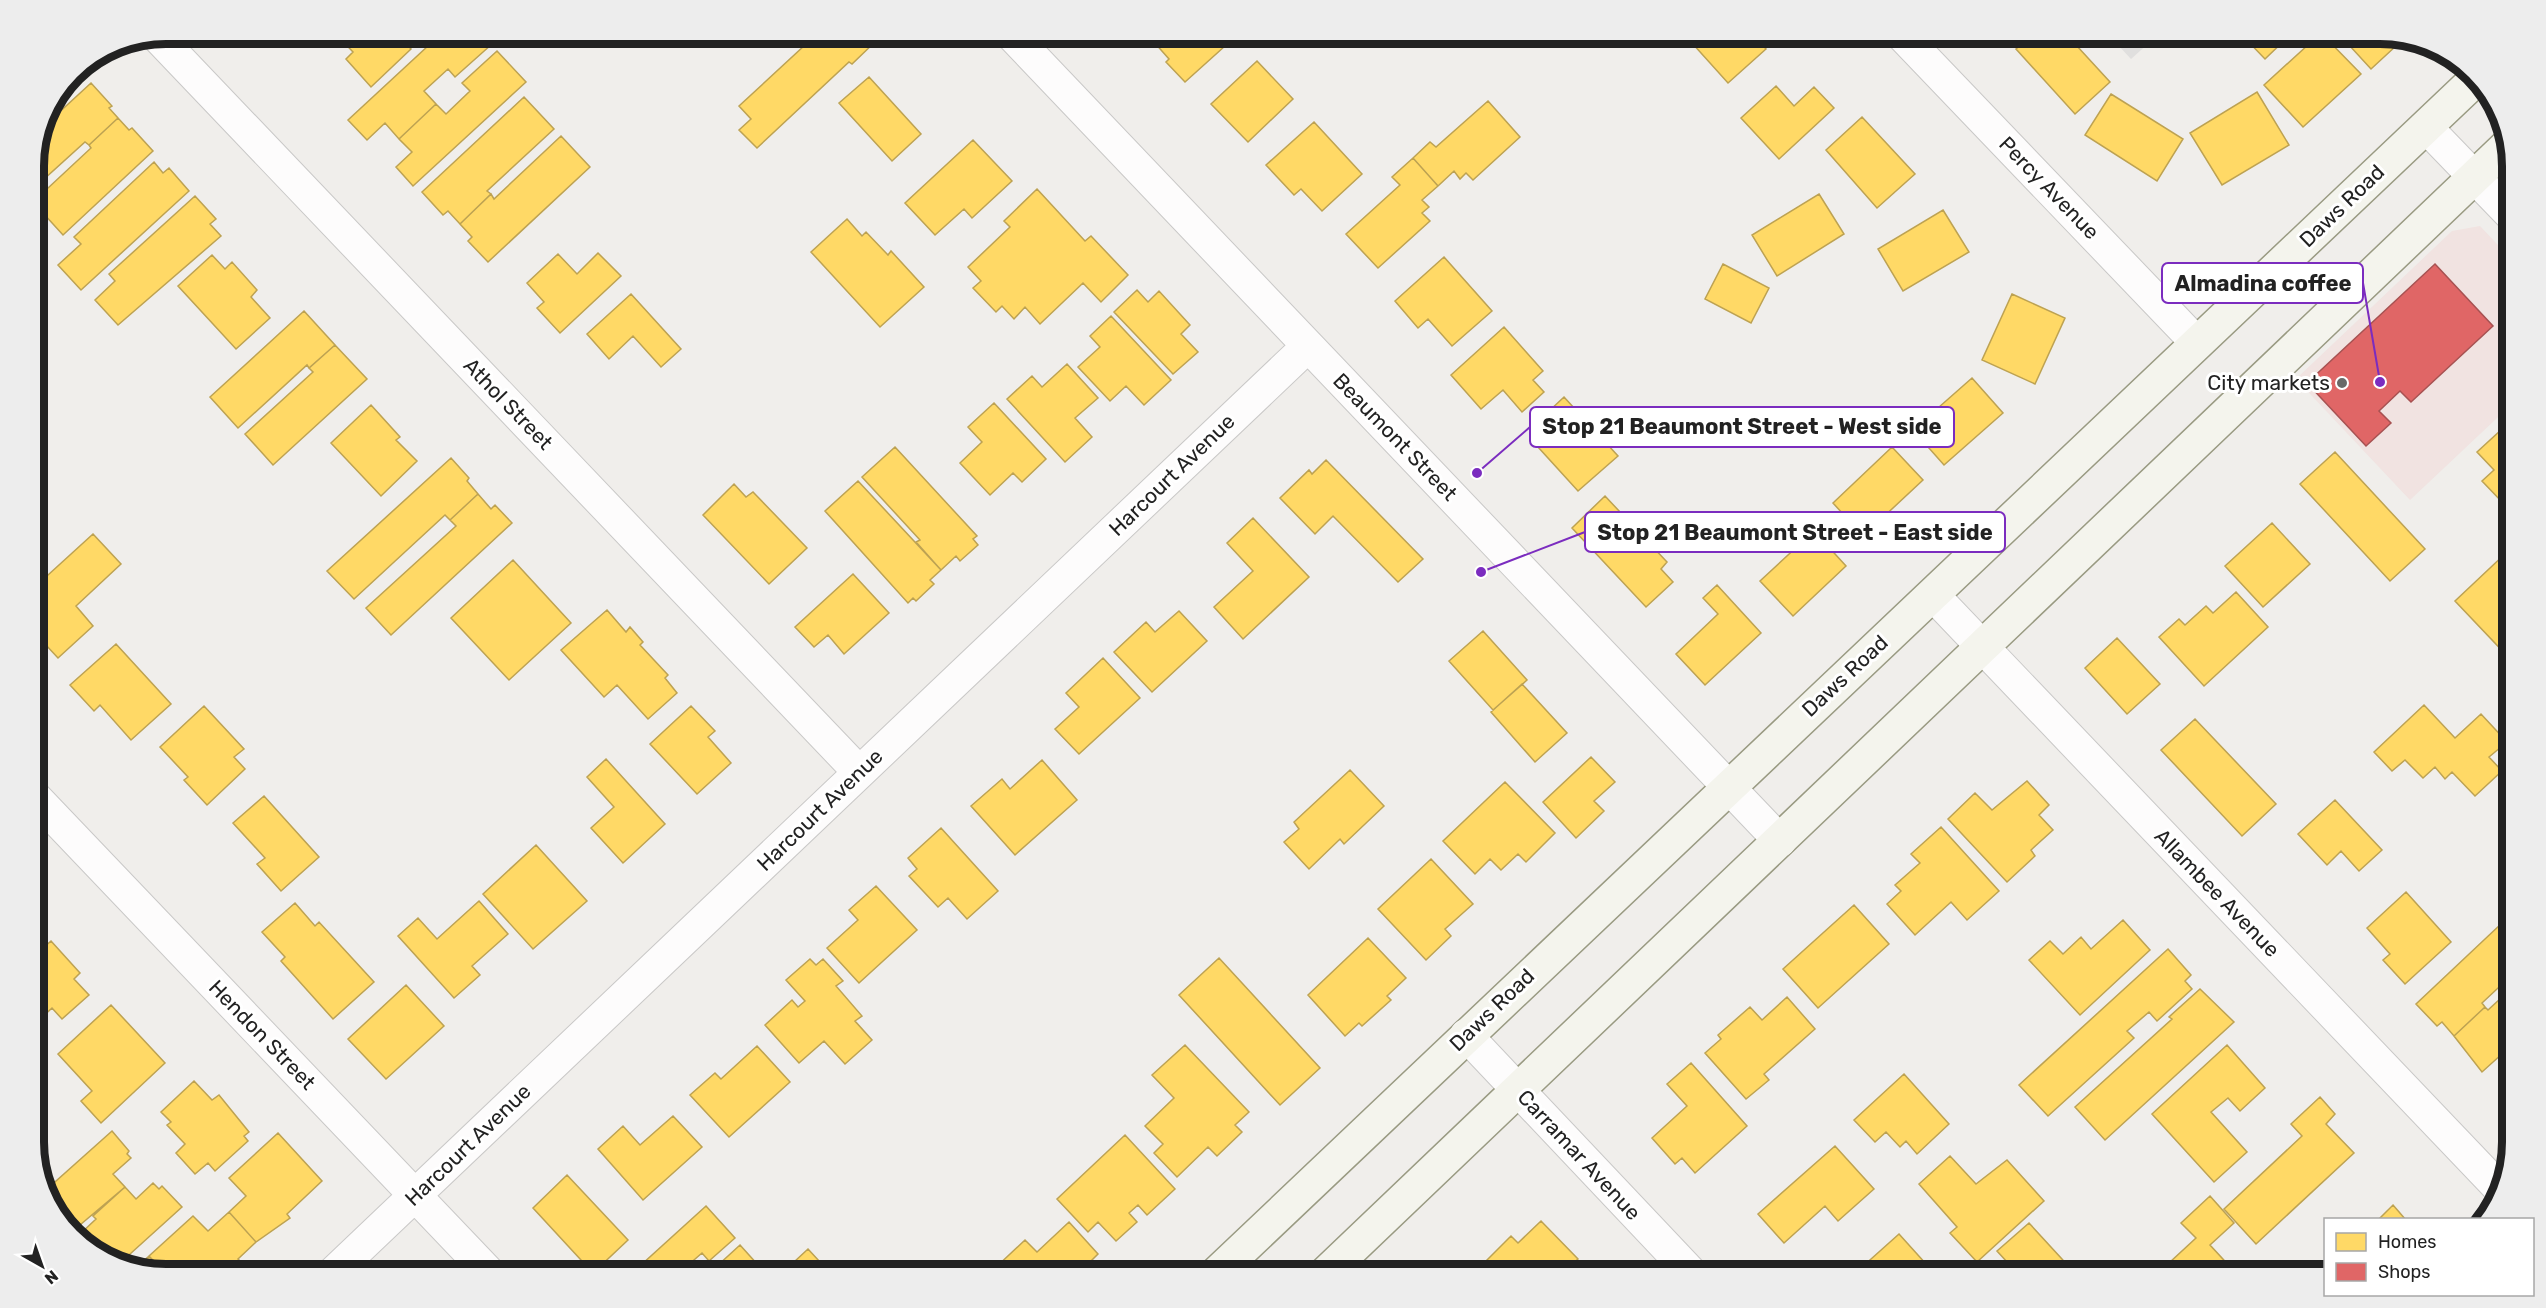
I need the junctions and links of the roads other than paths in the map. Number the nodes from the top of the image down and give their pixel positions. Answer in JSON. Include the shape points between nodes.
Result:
{"nodes":[{"id":1,"x":165,"y":44,"type":"edge"},
{"id":2,"x":1020,"y":44,"type":"edge"},
{"id":3,"x":1911,"y":44,"type":"edge"},
{"id":4,"x":2471,"y":84,"type":"edge"},
{"id":5,"x":2426,"y":127,"type":"junction"},
{"id":6,"x":2501,"y":151,"type":"edge"},
{"id":7,"x":2474,"y":177,"type":"junction"},
{"id":8,"x":2502,"y":206,"type":"edge"},
{"id":9,"x":2197,"y":343,"type":"junction"},
{"id":10,"x":1308,"y":346,"type":"junction"},
{"id":11,"x":1933,"y":594,"type":"junction"},
{"id":12,"x":1984,"y":648,"type":"junction"},
{"id":13,"x":860,"y":772,"type":"junction"},
{"id":14,"x":1727,"y":785,"type":"junction"},
{"id":15,"x":44,"y":807,"type":"edge"},
{"id":16,"x":1780,"y":841,"type":"junction"},
{"id":17,"x":1466,"y":1035,"type":"junction"},
{"id":18,"x":1518,"y":1090,"type":"junction"},
{"id":19,"x":2495,"y":1184,"type":"edge"},
{"id":20,"x":415,"y":1195,"type":"junction"},
{"id":21,"x":343,"y":1264,"type":"edge"},
{"id":22,"x":481,"y":1264,"type":"edge"},
{"id":23,"x":1227,"y":1264,"type":"edge"},
{"id":24,"x":1336,"y":1264,"type":"edge"},
{"id":25,"x":1683,"y":1264,"type":"edge"}],
"edges":[{"from":1,"to":13,"type":"street","name":"Athol Street"},
{"from":2,"to":10,"type":"street","name":"Beaumont Street"},
{"from":3,"to":9,"type":"street","name":"Percy Avenue"},
{"from":4,"to":5,"type":"main road","name":"Daws Road"},
{"from":5,"to":7,"type":"street"},
{"from":5,"to":9,"type":"main road","name":"Daws Road"},
{"from":6,"to":7,"type":"main road"},
{"from":7,"to":8,"type":"street"},
{"from":7,"to":12,"type":"main road"},
{"from":9,"to":11,"type":"main road","name":"Daws Road"},
{"from":10,"to":13,"type":"street","name":"Harcourt Avenue"},
{"from":10,"to":14,"type":"street","name":"Beaumont Street"},
{"from":11,"to":12,"type":"street","name":"Allambee Avenue"},
{"from":11,"to":14,"type":"main road","name":"Daws Road"},
{"from":12,"to":16,"type":"main road"},
{"from":12,"to":19,"type":"street","name":"Allambee Avenue"},
{"from":13,"to":20,"type":"street","name":"Harcourt Avenue"},
{"from":14,"to":16,"type":"street","name":"Beaumont Street"},
{"from":14,"to":17,"type":"main road","name":"Daws Road"},
{"from":15,"to":20,"type":"street","name":"Hendon Street"},
{"from":16,"to":18,"type":"main road"},
{"from":17,"to":18,"type":"street","name":"Carramar Avenue"},
{"from":17,"to":23,"type":"main road","name":"Daws Road"},
{"from":18,"to":24,"type":"main road"},
{"from":18,"to":25,"type":"street","name":"Carramar Avenue"},
{"from":20,"to":21,"type":"street","name":"Harcourt Avenue"},
{"from":20,"to":22,"type":"street","name":"Hendon Street"}]}
